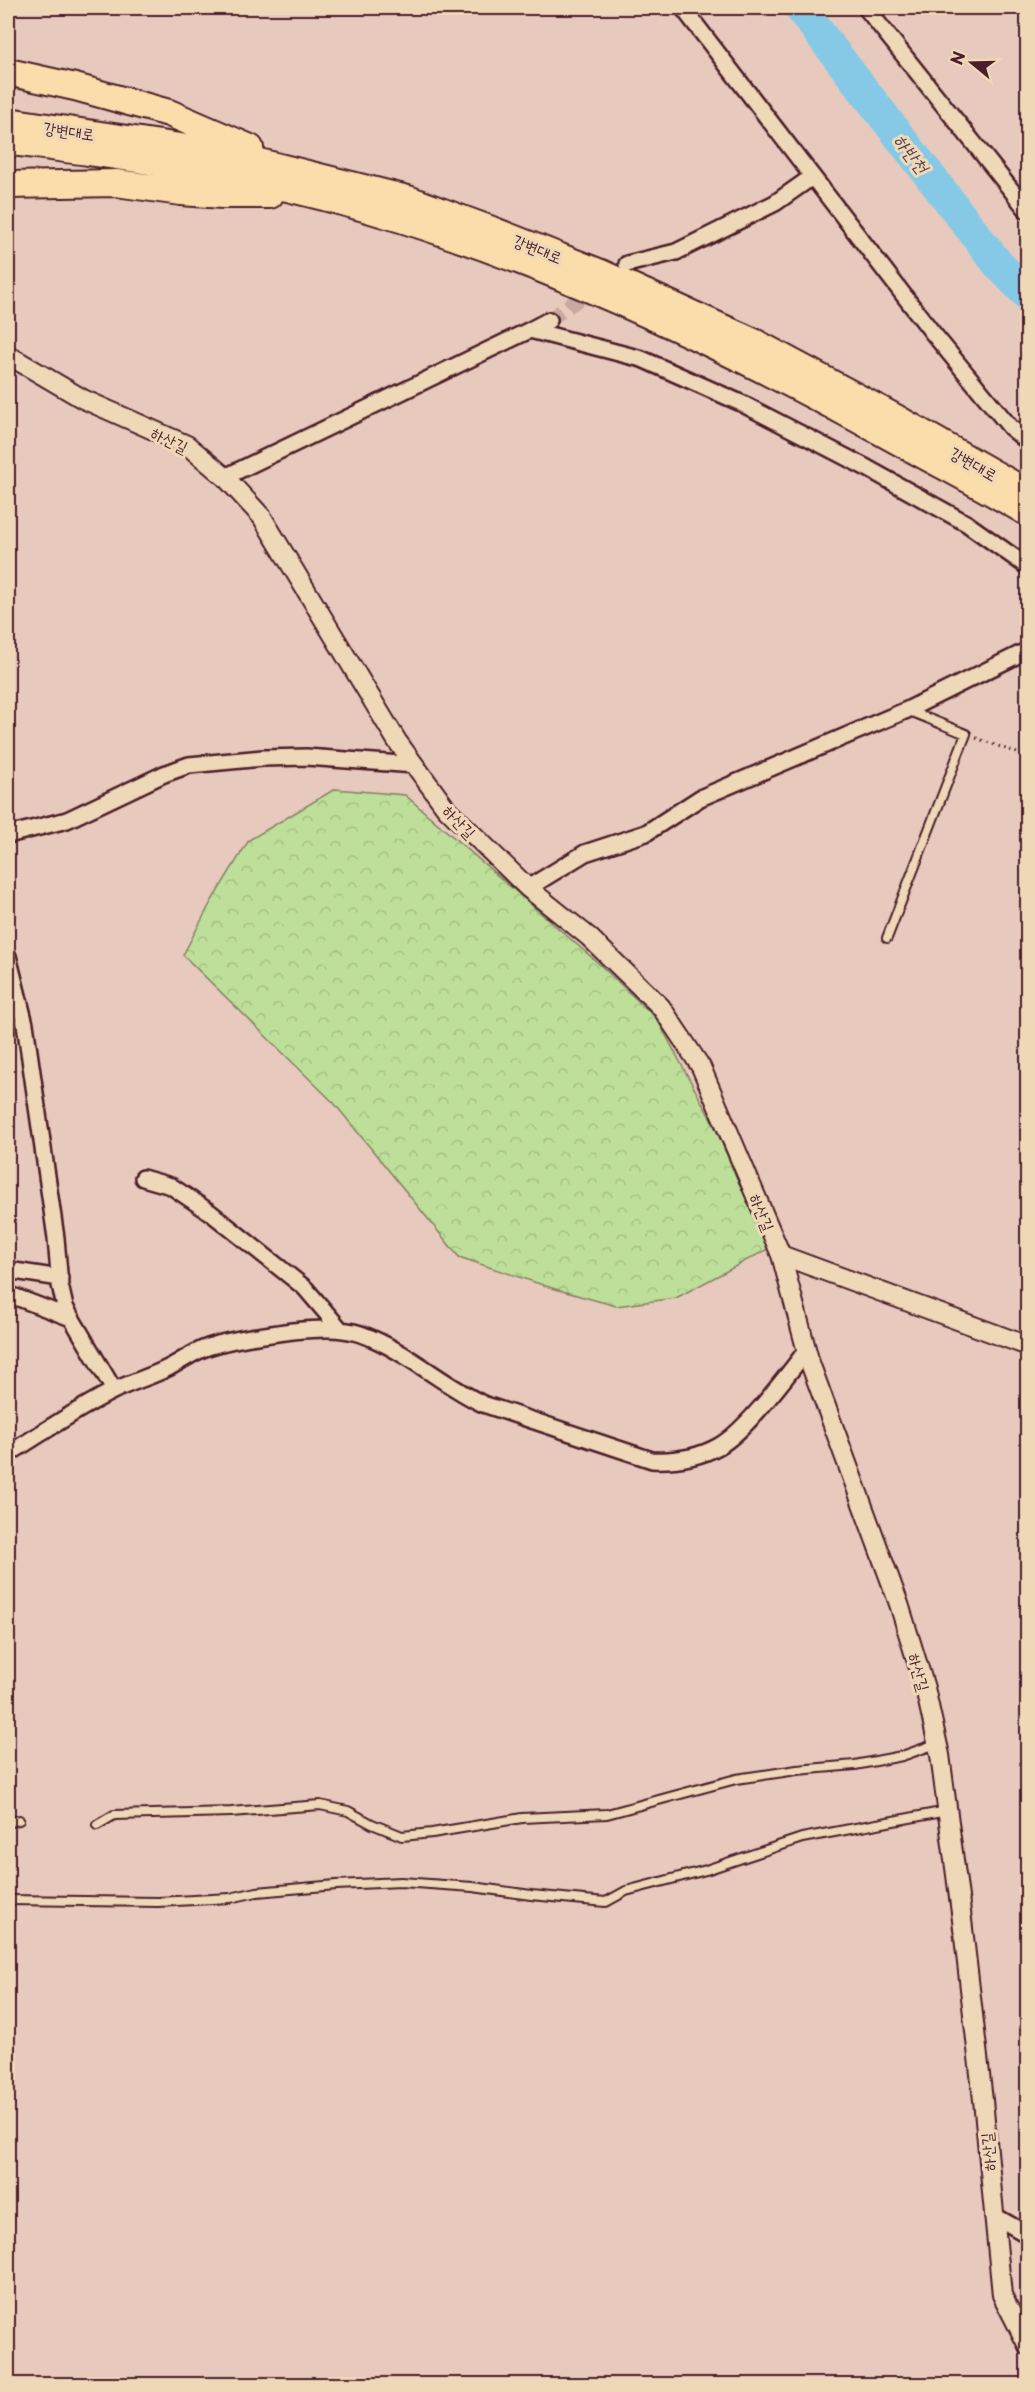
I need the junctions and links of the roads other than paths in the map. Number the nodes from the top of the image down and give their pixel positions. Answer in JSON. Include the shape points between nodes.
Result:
{"nodes":[{"id":1,"x":683,"y":8,"type":"edge"},
{"id":2,"x":866,"y":8,"type":"edge"},
{"id":3,"x":8,"y":72,"type":"edge"},
{"id":4,"x":8,"y":121,"type":"edge"},
{"id":5,"x":8,"y":142,"type":"edge"},
{"id":6,"x":812,"y":177,"type":"junction"},
{"id":7,"x":8,"y":185,"type":"edge"},
{"id":8,"x":317,"y":186,"type":"junction"},
{"id":9,"x":1028,"y":211,"type":"edge"},
{"id":10,"x":627,"y":264,"type":"dead end"},
{"id":11,"x":549,"y":320,"type":"tunnel mouth"},
{"id":12,"x":530,"y":330,"type":"junction"},
{"id":13,"x":8,"y":355,"type":"edge"},
{"id":14,"x":1028,"y":442,"type":"edge"},
{"id":15,"x":225,"y":477,"type":"junction"},
{"id":16,"x":1028,"y":493,"type":"edge"},
{"id":17,"x":1028,"y":513,"type":"edge"},
{"id":18,"x":1028,"y":567,"type":"edge"},
{"id":19,"x":1028,"y":650,"type":"edge"},
{"id":20,"x":907,"y":710,"type":"junction"},
{"id":21,"x":415,"y":765,"type":"junction"},
{"id":22,"x":8,"y":835,"type":"edge"},
{"id":23,"x":528,"y":888,"type":"junction"},
{"id":24,"x":887,"y":938,"type":"dead end"},
{"id":25,"x":8,"y":956,"type":"edge"},
{"id":26,"x":143,"y":1178,"type":"dead end"},
{"id":27,"x":781,"y":1255,"type":"junction"},
{"id":28,"x":8,"y":1270,"type":"edge"},
{"id":29,"x":60,"y":1278,"type":"junction"},
{"id":30,"x":8,"y":1294,"type":"edge"},
{"id":31,"x":71,"y":1318,"type":"junction"},
{"id":32,"x":339,"y":1329,"type":"junction"},
{"id":33,"x":1028,"y":1346,"type":"edge"},
{"id":34,"x":807,"y":1350,"type":"junction"},
{"id":35,"x":114,"y":1390,"type":"junction"},
{"id":36,"x":8,"y":1454,"type":"edge"},
{"id":37,"x":938,"y":1743,"type":"junction"},
{"id":38,"x":947,"y":1811,"type":"junction"},
{"id":39,"x":19,"y":1820,"type":"dead end"},
{"id":40,"x":8,"y":1822,"type":"edge"},
{"id":41,"x":97,"y":1825,"type":"dead end"},
{"id":42,"x":8,"y":1900,"type":"edge"},
{"id":43,"x":993,"y":2216,"type":"junction"},
{"id":44,"x":1028,"y":2235,"type":"edge"},
{"id":45,"x":1028,"y":2346,"type":"edge"}],
"edges":[{"from":1,"to":6,"type":"street"},
{"from":2,"to":9,"type":"street"},
{"from":3,"to":8,"type":"highway","via":[[169,114]]},
{"from":4,"to":8,"type":"highway","name":"강변대로","via":[[227,154]]},
{"from":5,"to":8,"type":"highway","name":"강변대로"},
{"from":6,"to":10,"type":"street","via":[[775,203],[675,252]]},
{"from":6,"to":14,"type":"street","via":[[932,332],[1010,427]]},
{"from":7,"to":8,"type":"highway","via":[[116,183],[223,195]]},
{"from":8,"to":16,"type":"highway","name":"강변대로","via":[[408,199],[670,303],[754,342]]},
{"from":8,"to":17,"type":"highway","name":"강변대로","via":[[587,288],[705,340],[848,413]]},
{"from":11,"to":12,"type":"street"},
{"from":12,"to":15,"type":"street"},
{"from":12,"to":18,"type":"street","via":[[642,359],[741,403],[966,523]]},
{"from":13,"to":15,"type":"street","name":"하산길","via":[[83,399],[187,445]]},
{"from":15,"to":21,"type":"street","name":"하산길","via":[[262,517]]},
{"from":19,"to":20,"type":"street"},
{"from":20,"to":23,"type":"street","via":[[700,798],[646,833],[585,853]]},
{"from":20,"to":24,"type":"lane","via":[[966,734]]},
{"from":21,"to":22,"type":"street","via":[[263,758],[189,765],[68,820]]},
{"from":21,"to":23,"type":"street","name":"하산길","via":[[446,808]]},
{"from":23,"to":27,"type":"street","name":"하산길","via":[[589,937],[661,1007],[701,1067]]},
{"from":25,"to":29,"type":"street","via":[[25,1024]]},
{"from":26,"to":32,"type":"street","via":[[171,1186],[211,1213],[305,1288]]},
{"from":27,"to":33,"type":"street"},
{"from":27,"to":34,"type":"street","name":"하산길"},
{"from":28,"to":29,"type":"street"},
{"from":29,"to":31,"type":"street"},
{"from":30,"to":31,"type":"street"},
{"from":31,"to":35,"type":"street"},
{"from":32,"to":34,"type":"street","via":[[388,1347],[483,1404],[652,1460],[676,1461],[720,1446],[776,1389]]},
{"from":32,"to":35,"type":"street","via":[[266,1335],[209,1347]]},
{"from":34,"to":37,"type":"street","name":"하산길","via":[[899,1604]]},
{"from":35,"to":36,"type":"street"},
{"from":37,"to":38,"type":"street","name":"하산길"},
{"from":37,"to":41,"type":"lane","via":[[902,1756],[855,1765],[735,1779],[607,1814],[522,1818],[402,1836],[348,1811],[320,1805],[114,1815]]},
{"from":38,"to":42,"type":"lane","via":[[802,1838],[626,1891],[606,1902],[401,1882],[158,1902]]},
{"from":38,"to":43,"type":"street","name":"하산길"},
{"from":39,"to":40,"type":"lane"},
{"from":43,"to":44,"type":"street"},
{"from":43,"to":45,"type":"street","name":"하산길","via":[[1002,2295]]}]}
